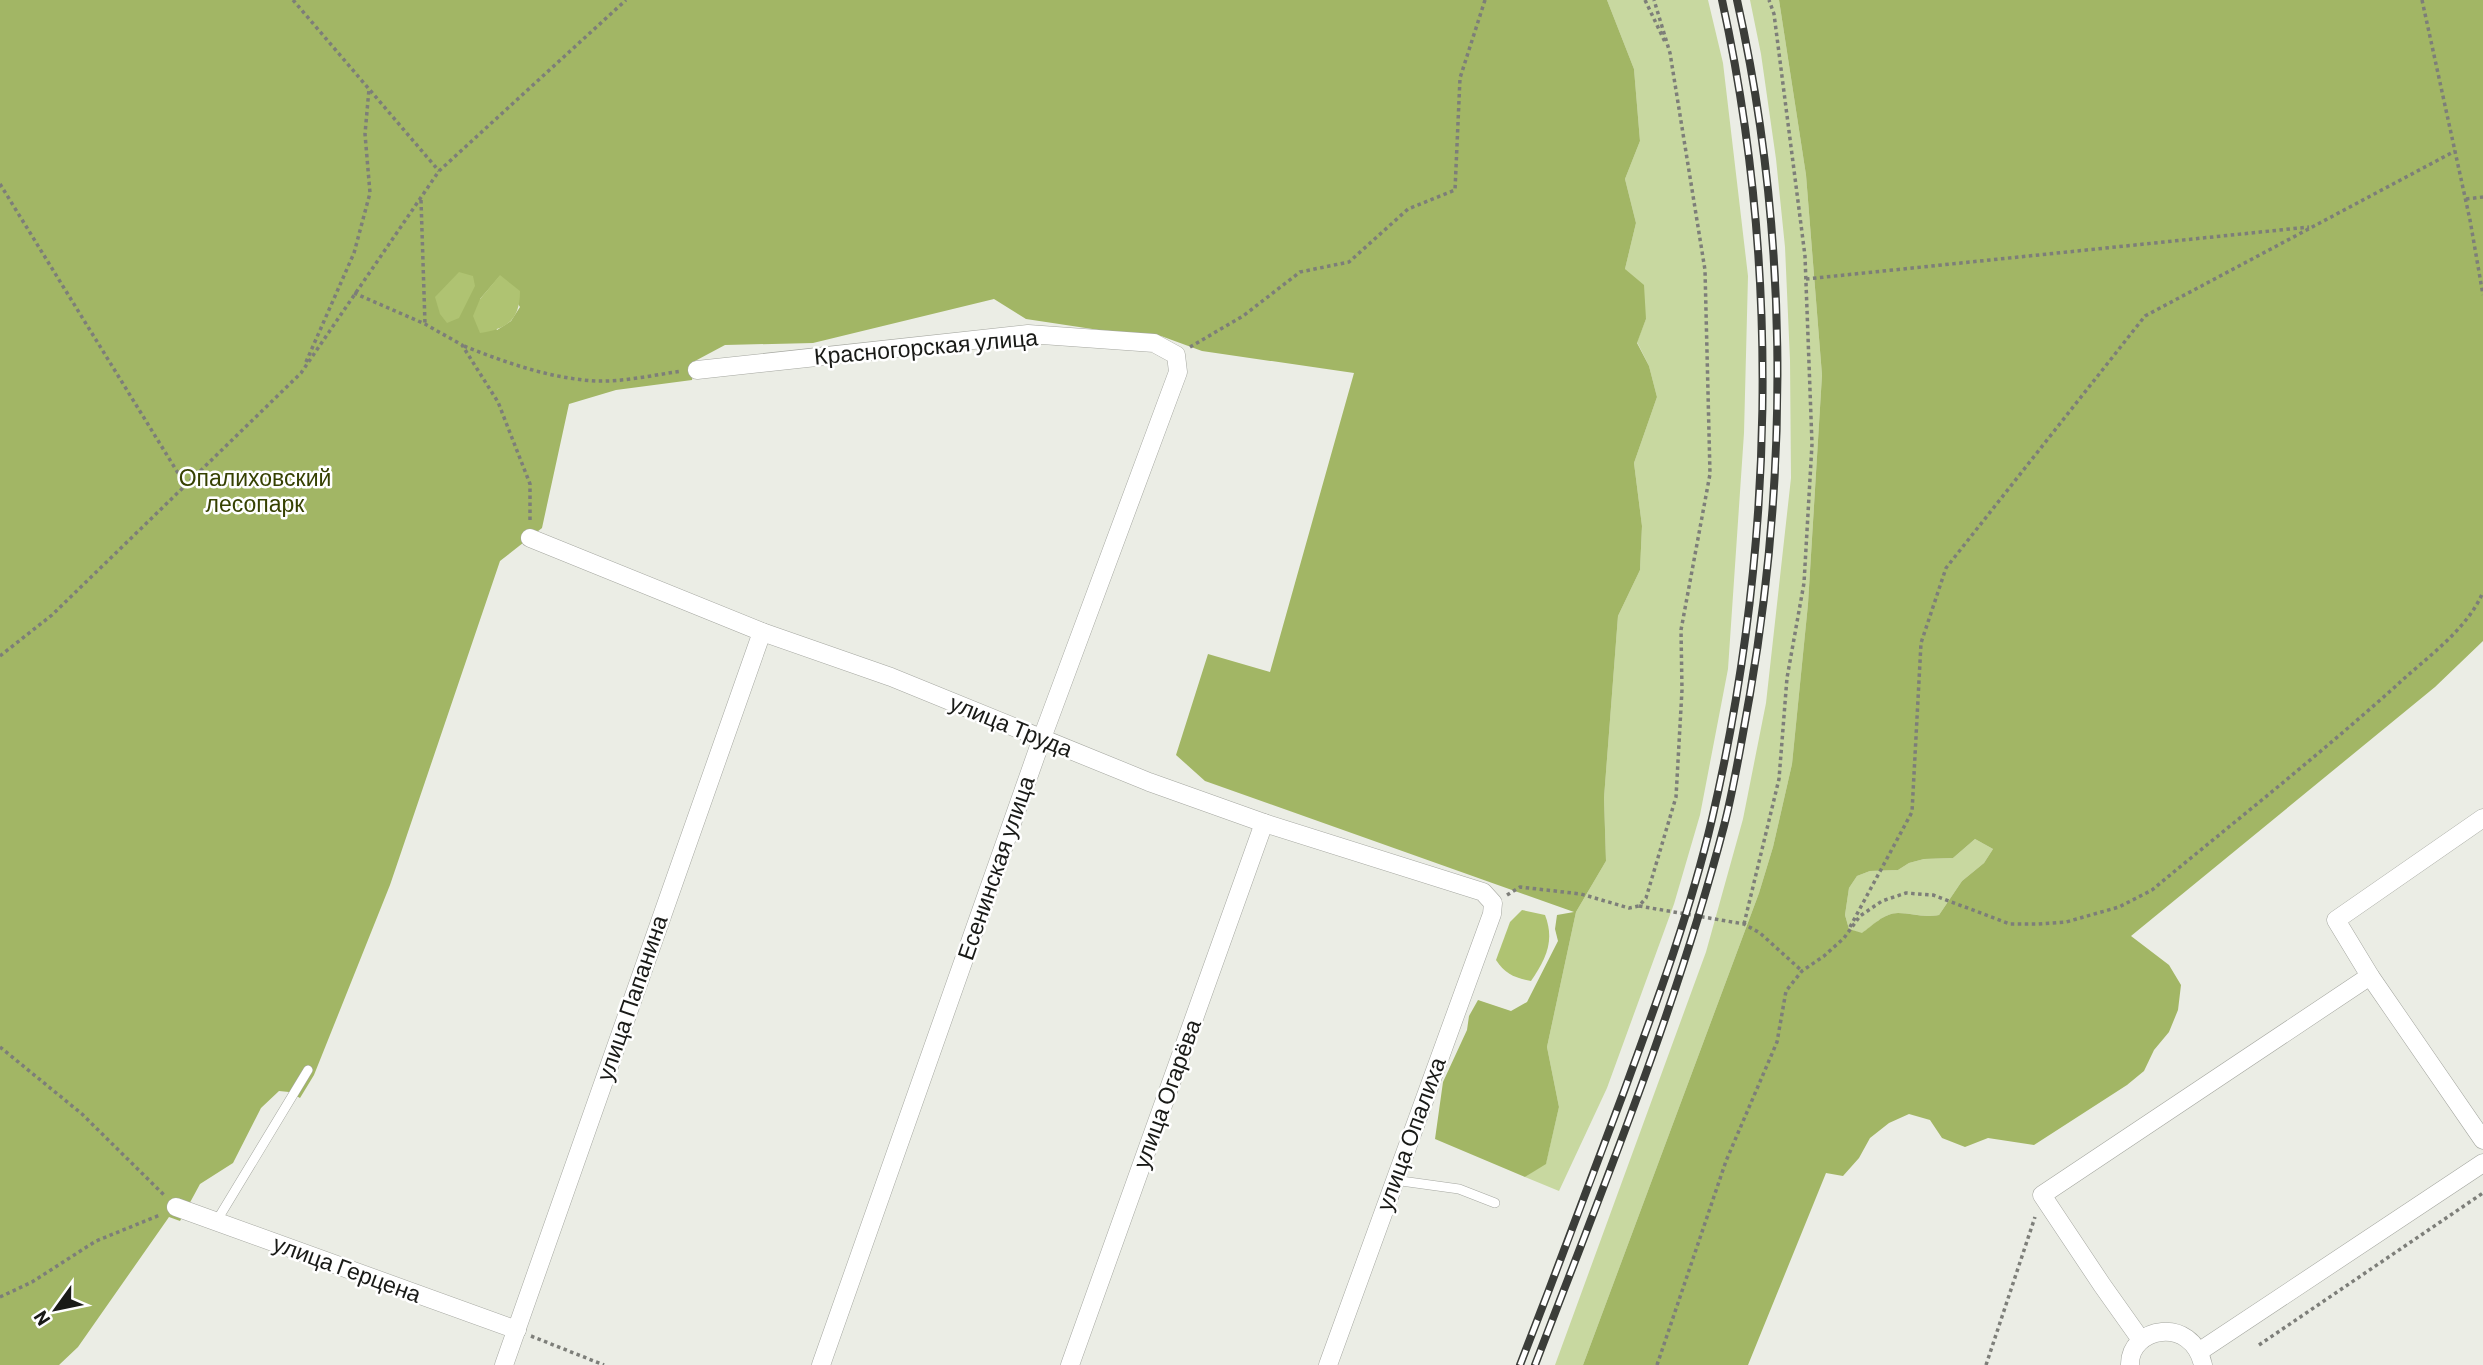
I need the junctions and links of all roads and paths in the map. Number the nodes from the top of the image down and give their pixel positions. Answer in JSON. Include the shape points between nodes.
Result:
{"nodes":[{"id":1,"x":293,"y":0,"type":"edge"},
{"id":2,"x":626,"y":0,"type":"edge"},
{"id":3,"x":1485,"y":0,"type":"edge"},
{"id":4,"x":1645,"y":0,"type":"edge"},
{"id":5,"x":1654,"y":0,"type":"edge"},
{"id":6,"x":1769,"y":0,"type":"edge"},
{"id":7,"x":2422,"y":0,"type":"edge"},
{"id":8,"x":1670,"y":53,"type":"junction"},
{"id":9,"x":369,"y":89,"type":"junction"},
{"id":10,"x":2455,"y":151,"type":"junction"},
{"id":11,"x":439,"y":171,"type":"junction"},
{"id":12,"x":0,"y":184,"type":"edge"},
{"id":13,"x":2483,"y":197,"type":"edge"},
{"id":14,"x":421,"y":199,"type":"junction"},
{"id":15,"x":2466,"y":200,"type":"junction"},
{"id":16,"x":2311,"y":227,"type":"junction"},
{"id":17,"x":1806,"y":279,"type":"junction"},
{"id":18,"x":354,"y":293,"type":"junction"},
{"id":19,"x":2483,"y":295,"type":"edge"},
{"id":20,"x":425,"y":324,"type":"junction"},
{"id":21,"x":462,"y":345,"type":"junction"},
{"id":22,"x":1177,"y":363,"type":"junction"},
{"id":23,"x":697,"y":370,"type":"joint"},
{"id":24,"x":301,"y":373,"type":"junction"},
{"id":25,"x":186,"y":486,"type":"junction"},
{"id":26,"x":530,"y":538,"type":"joint"},
{"id":27,"x":2483,"y":592,"type":"edge"},
{"id":28,"x":762,"y":632,"type":"junction"},
{"id":29,"x":0,"y":656,"type":"edge"},
{"id":30,"x":1042,"y":738,"type":"junction"},
{"id":31,"x":2483,"y":817,"type":"edge"},
{"id":32,"x":1264,"y":823,"type":"junction"},
{"id":33,"x":1493,"y":903,"type":"junction"},
{"id":34,"x":1639,"y":906,"type":"junction"},
{"id":35,"x":1744,"y":924,"type":"junction"},
{"id":36,"x":1844,"y":938,"type":"junction"},
{"id":37,"x":1802,"y":971,"type":"junction"},
{"id":38,"x":2370,"y":976,"type":"junction"},
{"id":39,"x":0,"y":1047,"type":"edge"},
{"id":40,"x":308,"y":1070,"type":"dead end"},
{"id":41,"x":2483,"y":1140,"type":"edge"},
{"id":42,"x":2483,"y":1163,"type":"edge"},
{"id":43,"x":1394,"y":1180,"type":"junction"},
{"id":44,"x":2483,"y":1193,"type":"edge"},
{"id":45,"x":2042,"y":1195,"type":"junction"},
{"id":46,"x":1495,"y":1203,"type":"dead end"},
{"id":47,"x":176,"y":1207,"type":"junction"},
{"id":48,"x":216,"y":1222,"type":"junction"},
{"id":49,"x":0,"y":1297,"type":"edge"},
{"id":50,"x":517,"y":1330,"type":"junction"},
{"id":51,"x":2141,"y":1340,"type":"junction"},
{"id":52,"x":2259,"y":1345,"type":"dead end"},
{"id":53,"x":2202,"y":1358,"type":"edge"},
{"id":54,"x":504,"y":1365,"type":"edge"},
{"id":55,"x":604,"y":1365,"type":"edge"},
{"id":56,"x":821,"y":1365,"type":"edge"},
{"id":57,"x":1070,"y":1365,"type":"edge"},
{"id":58,"x":1328,"y":1365,"type":"edge"},
{"id":59,"x":1657,"y":1365,"type":"edge"},
{"id":60,"x":1986,"y":1365,"type":"edge"},
{"id":61,"x":2130,"y":1365,"type":"edge"}],
"edges":[{"from":1,"to":9,"type":"path"},
{"from":2,"to":11,"type":"path"},
{"from":3,"to":22,"type":"path","via":[[1460,78],[1455,190],[1408,209],[1349,262],[1300,272]]},
{"from":4,"to":8,"type":"path"},
{"from":5,"to":8,"type":"path"},
{"from":6,"to":17,"type":"path"},
{"from":7,"to":10,"type":"path"},
{"from":8,"to":34,"type":"path","via":[[1705,270],[1710,474],[1681,630],[1676,797],[1646,898]]},
{"from":9,"to":11,"type":"path"},
{"from":9,"to":24,"type":"path","via":[[365,134],[370,194],[354,253]]},
{"from":10,"to":15,"type":"path"},
{"from":10,"to":16,"type":"path"},
{"from":11,"to":14,"type":"path"},
{"from":12,"to":25,"type":"path"},
{"from":13,"to":15,"type":"path"},
{"from":14,"to":18,"type":"path"},
{"from":14,"to":20,"type":"path"},
{"from":15,"to":19,"type":"path"},
{"from":16,"to":17,"type":"path"},
{"from":16,"to":36,"type":"path","via":[[2145,316],[1946,568],[1921,642],[1912,812]]},
{"from":17,"to":35,"type":"path","via":[[1812,444],[1804,583],[1787,678],[1779,779]]},
{"from":18,"to":20,"type":"path"},
{"from":18,"to":24,"type":"path"},
{"from":20,"to":21,"type":"path"},
{"from":21,"to":23,"type":"path","via":[[556,376],[598,381]]},
{"from":21,"to":26,"type":"path","via":[[498,402],[530,484]]},
{"from":22,"to":23,"type":"street","name":"Красногорская улица","via":[[1154,343],[1028,334]]},
{"from":22,"to":30,"type":"street","name":"Есенинская улица"},
{"from":24,"to":25,"type":"path"},
{"from":25,"to":29,"type":"path","via":[[52,615]]},
{"from":26,"to":28,"type":"street","name":"улица Труда"},
{"from":27,"to":36,"type":"path","via":[[2456,632],[2348,729],[2152,890],[2119,907],[2066,922],[2038,924],[2010,924],[1933,895],[1906,893],[1882,901],[1860,916]]},
{"from":28,"to":30,"type":"street","name":"улица Труда","via":[[891,677]]},
{"from":28,"to":50,"type":"street","name":"улица Папанина"},
{"from":30,"to":32,"type":"street","name":"улица Труда"},
{"from":30,"to":56,"type":"street","name":"Есенинская улица"},
{"from":31,"to":38,"type":"street","via":[[2336,920]]},
{"from":32,"to":33,"type":"street","name":"улица Труда","via":[[1483,892]]},
{"from":32,"to":57,"type":"street","name":"улица Огарёва"},
{"from":33,"to":34,"type":"path","via":[[1520,887],[1581,894],[1629,908]]},
{"from":33,"to":43,"type":"street","name":"улица Опалиха"},
{"from":34,"to":35,"type":"path"},
{"from":35,"to":37,"type":"path"},
{"from":36,"to":37,"type":"path"},
{"from":37,"to":59,"type":"path","via":[[1786,991],[1777,1042],[1726,1161]]},
{"from":38,"to":41,"type":"street"},
{"from":38,"to":45,"type":"street"},
{"from":39,"to":47,"type":"path","via":[[82,1114]]},
{"from":40,"to":48,"type":"lane"},
{"from":42,"to":53,"type":"street"},
{"from":43,"to":46,"type":"lane","via":[[1459,1189]]},
{"from":43,"to":58,"type":"street","name":"улица Опалиха"},
{"from":44,"to":52,"type":"path"},
{"from":45,"to":51,"type":"street"},
{"from":45,"to":60,"type":"path"},
{"from":47,"to":48,"type":"street","name":"улица Герцена"},
{"from":47,"to":49,"type":"path","via":[[96,1241]]},
{"from":48,"to":50,"type":"street","name":"улица Герцена"},
{"from":50,"to":54,"type":"street","name":"улица Папанина"},
{"from":50,"to":55,"type":"path"},
{"from":51,"to":53,"type":"street","via":[[2162,1331],[2185,1335]]},
{"from":51,"to":61,"type":"street"}]}
